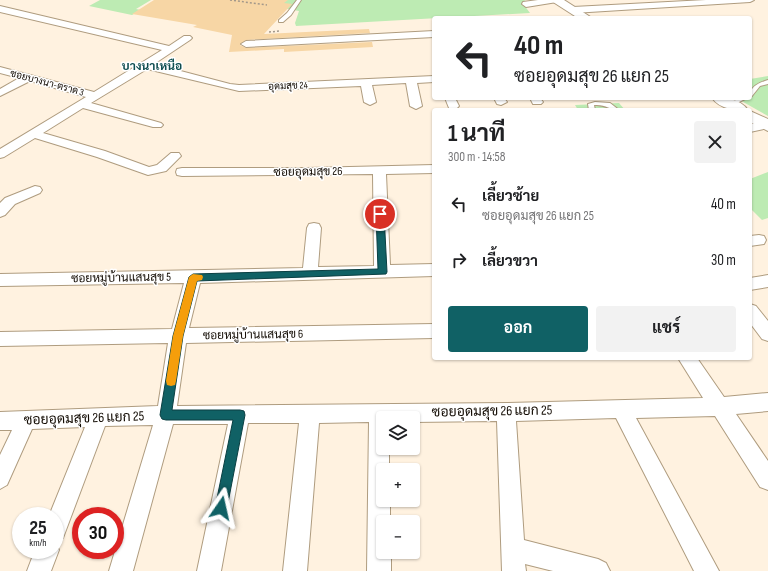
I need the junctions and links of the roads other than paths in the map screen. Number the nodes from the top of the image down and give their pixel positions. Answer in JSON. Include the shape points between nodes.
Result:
{"nodes":[{"id":1,"x":299,"y":0,"type":"edge"},
{"id":2,"x":556,"y":0,"type":"edge"},
{"id":3,"x":750,"y":0,"type":"edge"},
{"id":4,"x":526,"y":4,"type":"dead end"},
{"id":5,"x":0,"y":9,"type":"edge"},
{"id":6,"x":573,"y":10,"type":"junction"},
{"id":7,"x":583,"y":16,"type":"edge"},
{"id":8,"x":281,"y":21,"type":"dead end"},
{"id":9,"x":432,"y":30,"type":"edge"},
{"id":10,"x":432,"y":34,"type":"edge"},
{"id":11,"x":395,"y":36,"type":"junction"},
{"id":12,"x":187,"y":38,"type":"dead end"},
{"id":13,"x":246,"y":44,"type":"dead end"},
{"id":14,"x":398,"y":46,"type":"dead end"},
{"id":15,"x":170,"y":49,"type":"junction"},
{"id":16,"x":145,"y":65,"type":"junction"},
{"id":17,"x":0,"y":70,"type":"edge"},
{"id":18,"x":28,"y":78,"type":"junction"},
{"id":19,"x":432,"y":79,"type":"edge"},
{"id":20,"x":411,"y":80,"type":"junction"},
{"id":21,"x":366,"y":82,"type":"junction"},
{"id":22,"x":768,"y":82,"type":"edge"},
{"id":23,"x":752,"y":92,"type":"edge"},
{"id":24,"x":0,"y":93,"type":"edge"},
{"id":25,"x":95,"y":96,"type":"junction"},
{"id":26,"x":370,"y":102,"type":"dead end"},
{"id":27,"x":82,"y":104,"type":"junction"},
{"id":28,"x":416,"y":106,"type":"dead end"},
{"id":29,"x":592,"y":108,"type":"edge"},
{"id":30,"x":614,"y":108,"type":"edge"},
{"id":31,"x":752,"y":117,"type":"edge"},
{"id":32,"x":157,"y":125,"type":"dead end"},
{"id":33,"x":767,"y":125,"type":"edge"},
{"id":34,"x":752,"y":128,"type":"edge"},
{"id":35,"x":35,"y":134,"type":"junction"},
{"id":36,"x":0,"y":154,"type":"edge"},
{"id":37,"x":175,"y":156,"type":"dead end"},
{"id":38,"x":379,"y":170,"type":"junction"},
{"id":39,"x":432,"y":171,"type":"edge"},
{"id":40,"x":182,"y":172,"type":"dead end"},
{"id":41,"x":35,"y":190,"type":"dead end"},
{"id":42,"x":0,"y":212,"type":"edge"},
{"id":43,"x":314,"y":228,"type":"dead end"},
{"id":44,"x":432,"y":270,"type":"edge"},
{"id":45,"x":382,"y":272,"type":"junction"},
{"id":46,"x":310,"y":273,"type":"junction"},
{"id":47,"x":193,"y":277,"type":"junction"},
{"id":48,"x":0,"y":280,"type":"edge"},
{"id":49,"x":768,"y":281,"type":"edge"},
{"id":50,"x":752,"y":284,"type":"edge"},
{"id":51,"x":752,"y":313,"type":"edge"},
{"id":52,"x":432,"y":331,"type":"edge"},
{"id":53,"x":767,"y":331,"type":"edge"},
{"id":54,"x":178,"y":336,"type":"junction"},
{"id":55,"x":0,"y":339,"type":"edge"},
{"id":56,"x":688,"y":360,"type":"edge"},
{"id":57,"x":768,"y":402,"type":"edge"},
{"id":58,"x":718,"y":407,"type":"junction"},
{"id":59,"x":621,"y":409,"type":"junction"},
{"id":60,"x":506,"y":412,"type":"junction"},
{"id":61,"x":376,"y":413,"type":"edge"},
{"id":62,"x":420,"y":413,"type":"edge"},
{"id":63,"x":310,"y":414,"type":"junction"},
{"id":64,"x":166,"y":415,"type":"junction"},
{"id":65,"x":240,"y":415,"type":"junction"},
{"id":66,"x":99,"y":417,"type":"junction"},
{"id":67,"x":0,"y":421,"type":"edge"},
{"id":68,"x":26,"y":421,"type":"junction"},
{"id":69,"x":379,"y":455,"type":"edge"},
{"id":70,"x":0,"y":478,"type":"edge"},
{"id":71,"x":768,"y":480,"type":"edge"},
{"id":72,"x":64,"y":507,"type":"edge"},
{"id":73,"x":44,"y":559,"type":"edge"},
{"id":74,"x":513,"y":560,"type":"edge"},
{"id":75,"x":39,"y":571,"type":"edge"},
{"id":76,"x":121,"y":571,"type":"edge"},
{"id":77,"x":209,"y":571,"type":"edge"},
{"id":78,"x":295,"y":571,"type":"edge"},
{"id":79,"x":379,"y":571,"type":"edge"},
{"id":80,"x":598,"y":571,"type":"edge"},
{"id":81,"x":707,"y":571,"type":"edge"}],
"edges":[{"from":1,"to":8,"type":"lane","via":[[290,14]]},
{"from":2,"to":4,"type":"street"},
{"from":2,"to":6,"type":"main road"},
{"from":3,"to":6,"type":"street"},
{"from":5,"to":15,"type":"street"},
{"from":6,"to":7,"type":"main road"},
{"from":9,"to":11,"type":"street","via":[[393,32]]},
{"from":10,"to":11,"type":"street"},
{"from":11,"to":13,"type":"street","via":[[280,48]]},
{"from":11,"to":14,"type":"street"},
{"from":12,"to":15,"type":"street"},
{"from":15,"to":16,"type":"street"},
{"from":16,"to":21,"type":"street","name":"อุดมสุข 24","via":[[234,88]]},
{"from":16,"to":25,"type":"street"},
{"from":17,"to":18,"type":"street","name":"ซอยบางนา-ตราด 3"},
{"from":18,"to":24,"type":"street"},
{"from":18,"to":25,"type":"street","name":"ซอยบางนา-ตราด 3"},
{"from":19,"to":20,"type":"street","name":"อุดมสุข 24"},
{"from":20,"to":21,"type":"street","name":"อุดมสุข 24"},
{"from":20,"to":28,"type":"street"},
{"from":21,"to":26,"type":"street"},
{"from":22,"to":23,"type":"lane","via":[[758,85]]},
{"from":25,"to":27,"type":"street"},
{"from":27,"to":32,"type":"street"},
{"from":27,"to":35,"type":"street"},
{"from":29,"to":30,"type":"lane","via":[[591,104],[605,103]]},
{"from":31,"to":33,"type":"main road"},
{"from":33,"to":34,"type":"street"},
{"from":35,"to":36,"type":"street"},
{"from":35,"to":37,"type":"street","via":[[148,171],[161,168]]},
{"from":38,"to":39,"type":"street","name":"ซอยอุดมสุข 26"},
{"from":38,"to":40,"type":"street","name":"ซอยอุดมสุข 26"},
{"from":38,"to":45,"type":"street"},
{"from":41,"to":42,"type":"street","via":[[10,201]]},
{"from":43,"to":46,"type":"street"},
{"from":44,"to":45,"type":"street","name":"ซอยหมู่บ้านแสนสุข 5"},
{"from":45,"to":46,"type":"street","name":"ซอยหมู่บ้านแสนสุข 5"},
{"from":46,"to":47,"type":"street","name":"ซอยหมู่บ้านแสนสุข 5"},
{"from":47,"to":48,"type":"street","name":"ซอยหมู่บ้านแสนสุข 5"},
{"from":47,"to":54,"type":"street"},
{"from":49,"to":50,"type":"street"},
{"from":51,"to":53,"type":"street"},
{"from":52,"to":54,"type":"street","name":"ซอยหมู่บ้านแสนสุข 6"},
{"from":54,"to":55,"type":"street","name":"ซอยหมู่บ้านแสนสุข 6"},
{"from":54,"to":64,"type":"street"},
{"from":56,"to":58,"type":"street"},
{"from":57,"to":58,"type":"street","name":"ซอยอุดมสุข 26 แยก 25"},
{"from":58,"to":59,"type":"street","name":"ซอยอุดมสุข 26 แยก 25"},
{"from":58,"to":71,"type":"street"},
{"from":59,"to":60,"type":"street","name":"ซอยอุดมสุข 26 แยก 25"},
{"from":59,"to":81,"type":"street"},
{"from":60,"to":62,"type":"street","name":"ซอยอุดมสุข 26 แยก 25"},
{"from":60,"to":74,"type":"street"},
{"from":61,"to":63,"type":"street","name":"ซอยอุดมสุข 26 แยก 25"},
{"from":63,"to":65,"type":"street","name":"ซอยอุดมสุข 26 แยก 25"},
{"from":63,"to":78,"type":"street"},
{"from":64,"to":65,"type":"street","name":"ซอยอุดมสุข 26 แยก 25"},
{"from":64,"to":66,"type":"street","name":"ซอยอุดมสุข 26 แยก 25"},
{"from":64,"to":76,"type":"street"},
{"from":65,"to":77,"type":"street"},
{"from":66,"to":68,"type":"street","name":"ซอยอุดมสุข 26 แยก 25"},
{"from":66,"to":72,"type":"street"},
{"from":67,"to":68,"type":"street","name":"ซอยอุดมสุข 26 แยก 25"},
{"from":68,"to":70,"type":"street"},
{"from":69,"to":79,"type":"street"},
{"from":73,"to":75,"type":"street"},
{"from":74,"to":80,"type":"street"}]}
